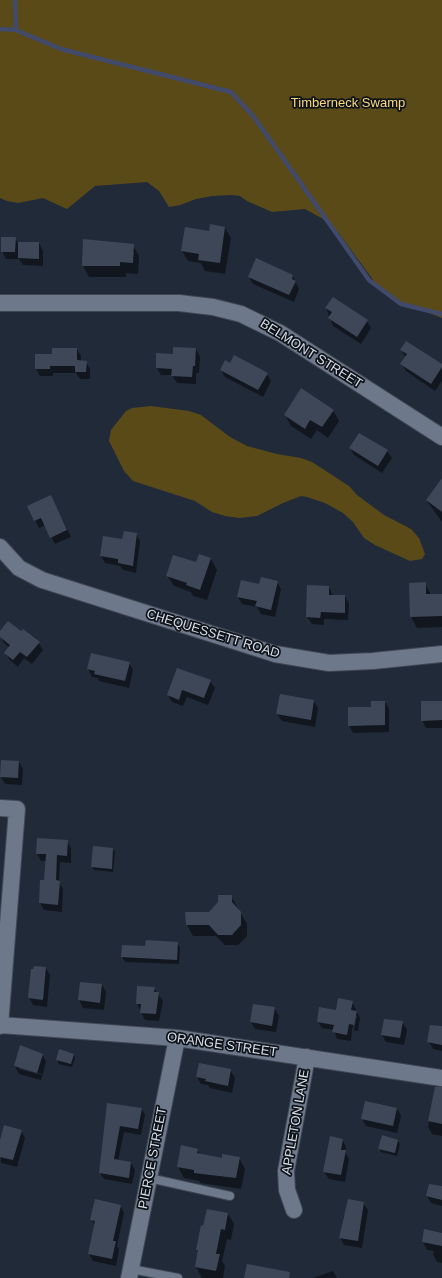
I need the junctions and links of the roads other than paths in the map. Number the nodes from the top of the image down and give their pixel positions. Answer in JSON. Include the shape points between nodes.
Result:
{"nodes":[{"id":1,"x":0,"y":306,"type":"edge"},
{"id":2,"x":442,"y":437,"type":"edge"},
{"id":3,"x":0,"y":547,"type":"edge"},
{"id":4,"x":442,"y":654,"type":"edge"},
{"id":5,"x":0,"y":808,"type":"edge"},
{"id":6,"x":0,"y":1025,"type":"edge"},
{"id":7,"x":177,"y":1038,"type":"junction"},
{"id":8,"x":307,"y":1057,"type":"junction"},
{"id":9,"x":442,"y":1078,"type":"edge"},
{"id":10,"x":149,"y":1178,"type":"junction"},
{"id":11,"x":230,"y":1196,"type":"dead end"},
{"id":12,"x":294,"y":1210,"type":"dead end"},
{"id":13,"x":130,"y":1274,"type":"edge"},
{"id":14,"x":178,"y":1278,"type":"edge"}],
"edges":[{"from":1,"to":2,"type":"street","name":"BELMONT STREET","via":[[179,303],[213,307],[241,314],[280,333]]},
{"from":3,"to":4,"type":"street","name":"CHEQUESSETT ROAD","via":[[19,568],[42,580],[275,654],[329,663]]},
{"from":5,"to":6,"type":"street","via":[[17,809]]},
{"from":6,"to":7,"type":"street","name":"ORANGE STREET"},
{"from":7,"to":8,"type":"street","name":"ORANGE STREET"},
{"from":7,"to":10,"type":"street","name":"PIERCE STREET"},
{"from":8,"to":9,"type":"street","name":"ORANGE STREET"},
{"from":8,"to":12,"type":"street","name":"APPLETON LANE","via":[[286,1171],[287,1190]]},
{"from":10,"to":11,"type":"lane"},
{"from":10,"to":13,"type":"street","name":"PIERCE STREET"},
{"from":13,"to":14,"type":"lane"}]}
